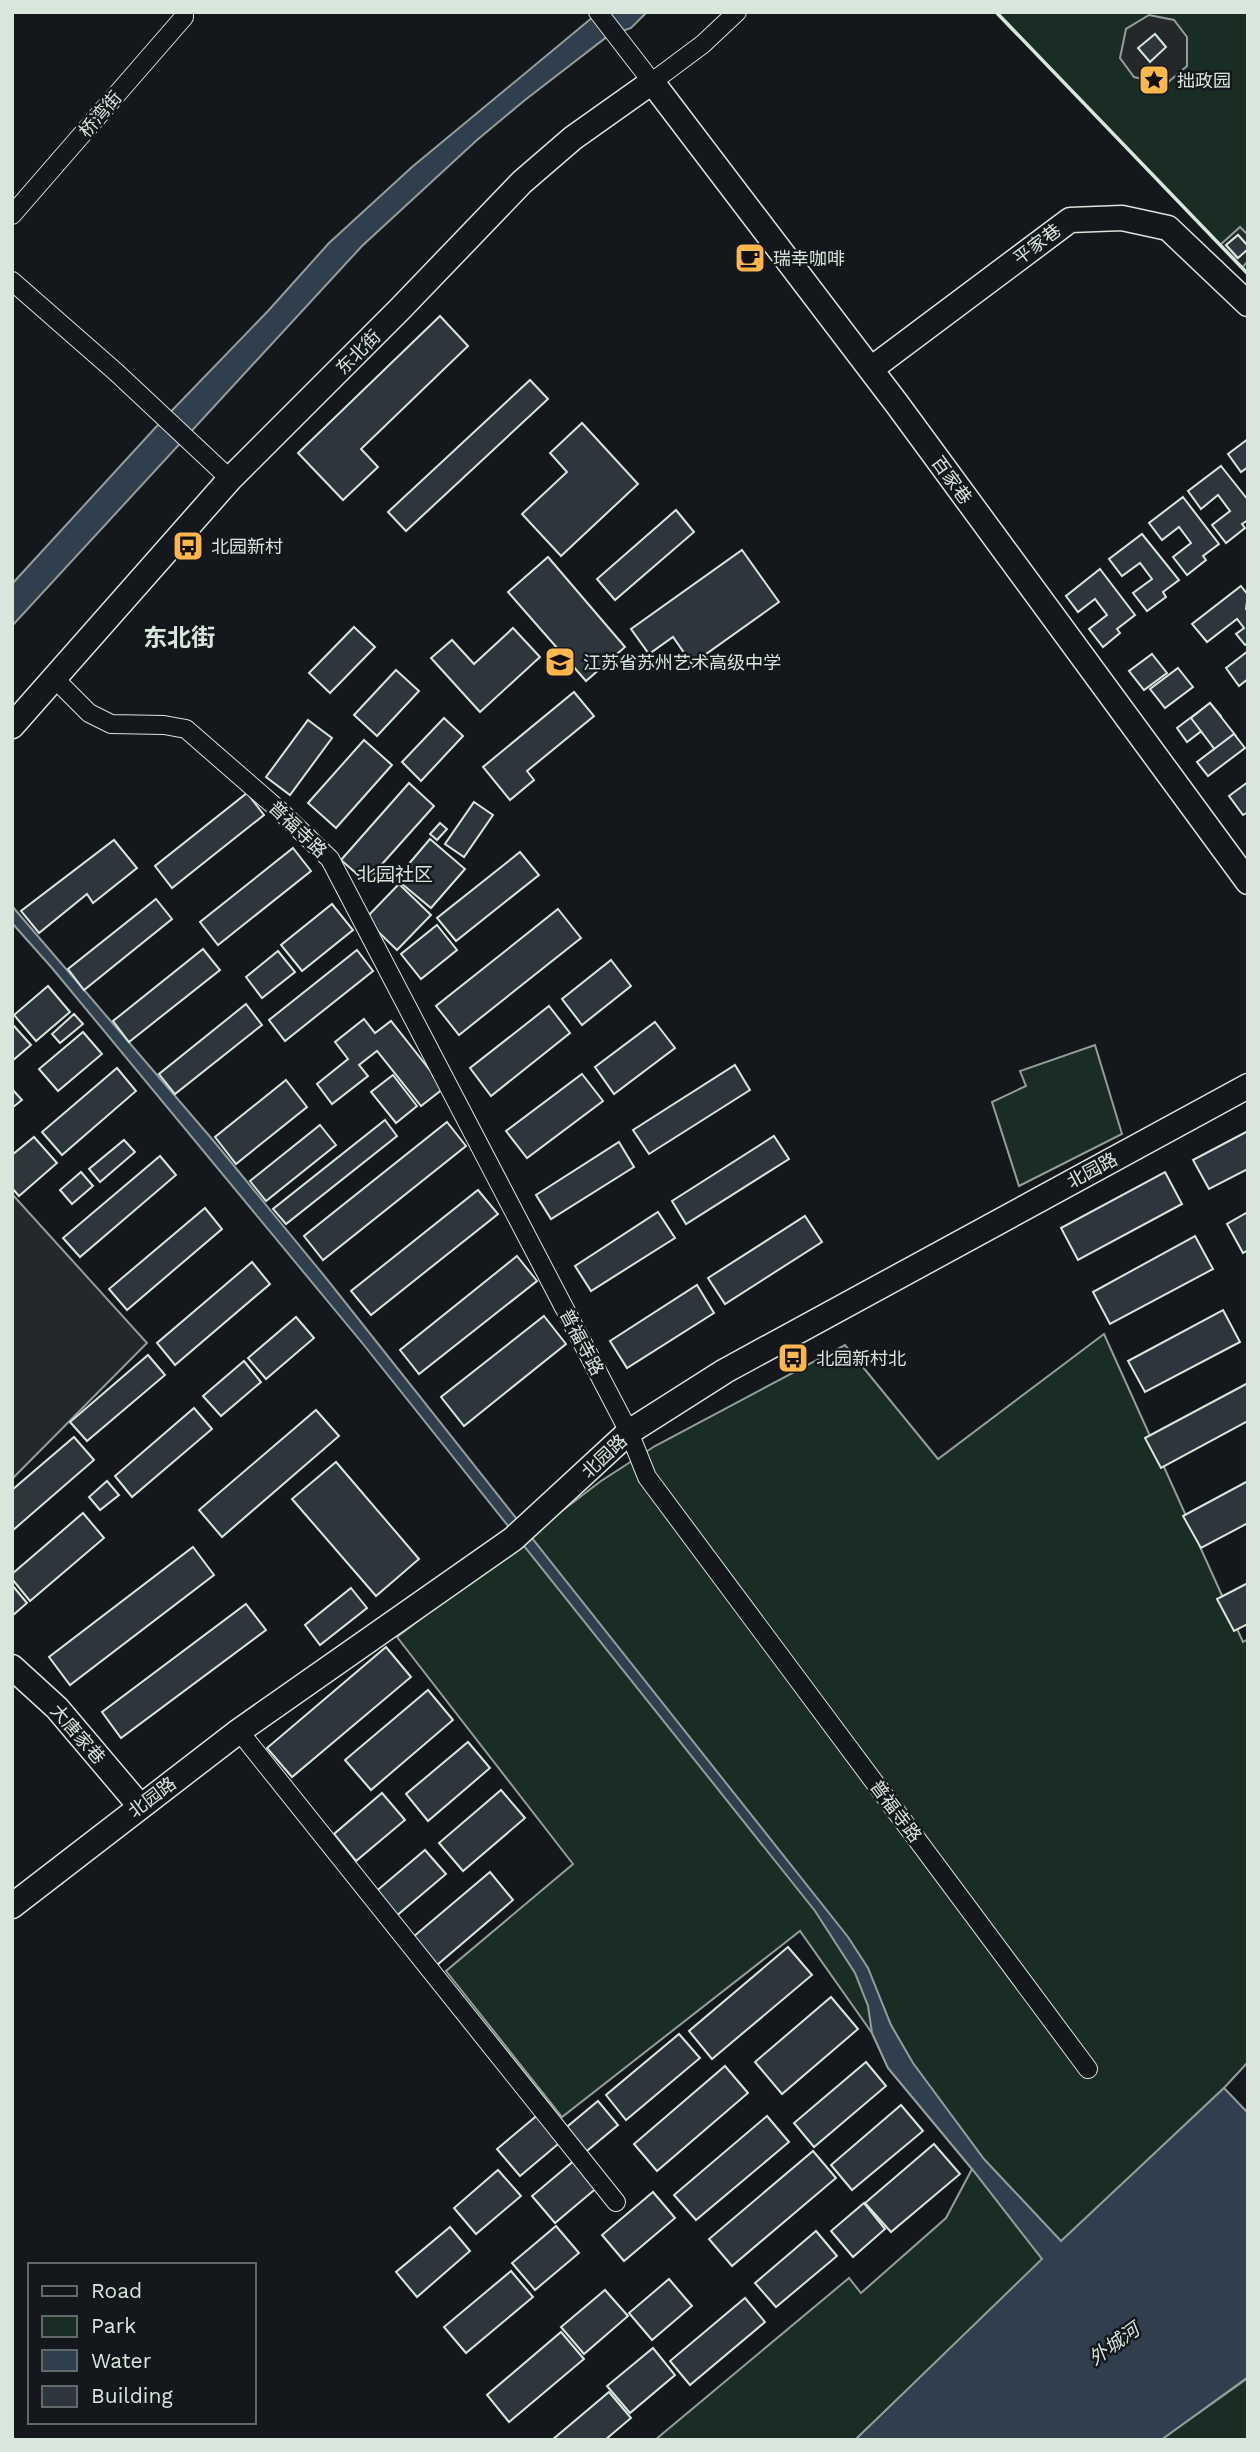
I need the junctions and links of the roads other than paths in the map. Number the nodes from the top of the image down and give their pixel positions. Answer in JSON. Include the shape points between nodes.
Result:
{"nodes":[{"id":1,"x":184,"y":12,"type":"edge"},
{"id":2,"x":598,"y":12,"type":"edge"},
{"id":3,"x":737,"y":12,"type":"edge"},
{"id":4,"x":652,"y":82,"type":"junction"},
{"id":5,"x":12,"y":215,"type":"edge"},
{"id":6,"x":12,"y":281,"type":"edge"},
{"id":7,"x":1248,"y":304,"type":"edge"},
{"id":8,"x":871,"y":369,"type":"junction"},
{"id":9,"x":230,"y":479,"type":"junction"},
{"id":10,"x":54,"y":678,"type":"junction"},
{"id":11,"x":12,"y":726,"type":"edge"},
{"id":12,"x":1248,"y":883,"type":"edge"},
{"id":13,"x":1248,"y":1086,"type":"edge"},
{"id":14,"x":629,"y":1432,"type":"junction"},
{"id":15,"x":12,"y":1667,"type":"edge"},
{"id":16,"x":239,"y":1731,"type":"junction"},
{"id":17,"x":140,"y":1806,"type":"junction"},
{"id":18,"x":12,"y":1906,"type":"edge"},
{"id":19,"x":1088,"y":2069,"type":"dead end"},
{"id":20,"x":617,"y":2202,"type":"dead end"}],
"edges":[{"from":1,"to":5,"type":"street","name":"桥湾街"},
{"from":2,"to":4,"type":"street"},
{"from":3,"to":4,"type":"street","name":"东北街"},
{"from":4,"to":8,"type":"street","name":"百家巷"},
{"from":4,"to":9,"type":"street","name":"东北街","via":[[573,138],[522,182]]},
{"from":6,"to":9,"type":"street"},
{"from":7,"to":8,"type":"street","name":"平家巷","via":[[1168,228],[1122,218],[1070,220]]},
{"from":8,"to":12,"type":"street","name":"百家巷"},
{"from":9,"to":10,"type":"street","name":"东北街"},
{"from":10,"to":11,"type":"street","name":"东北街"},
{"from":10,"to":14,"type":"street","name":"普福寺路","via":[[89,713],[111,724],[164,724],[186,729],[330,859]]},
{"from":13,"to":14,"type":"street","name":"北园路","via":[[725,1371]]},
{"from":14,"to":16,"type":"street","name":"北园路","via":[[520,1533]]},
{"from":14,"to":19,"type":"street","name":"普福寺路","via":[[648,1477]]},
{"from":15,"to":17,"type":"street","name":"大唐家巷","via":[[57,1708]]},
{"from":16,"to":17,"type":"street","name":"北园路"},
{"from":16,"to":20,"type":"street"},
{"from":17,"to":18,"type":"street","name":"北园路"}]}
